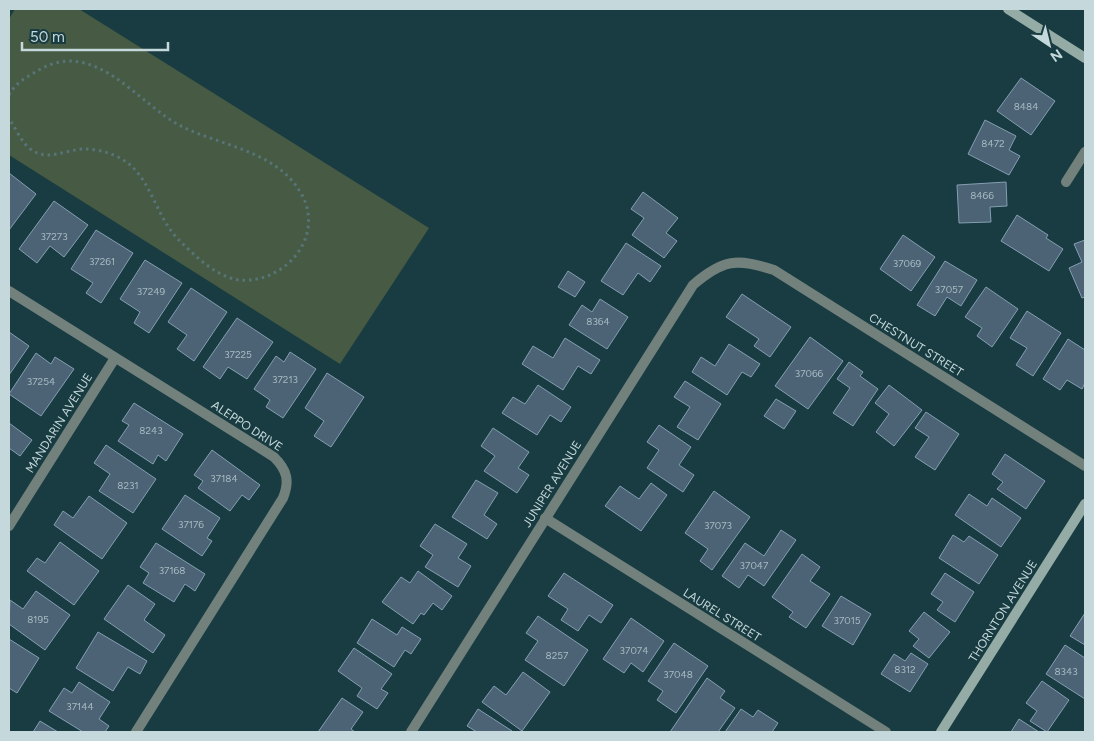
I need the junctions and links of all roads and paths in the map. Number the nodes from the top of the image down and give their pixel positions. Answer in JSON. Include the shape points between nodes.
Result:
{"nodes":[{"id":1,"x":1008,"y":9,"type":"edge"},
{"id":2,"x":1085,"y":58,"type":"edge"},
{"id":3,"x":9,"y":95,"type":"edge"},
{"id":4,"x":9,"y":118,"type":"edge"},
{"id":5,"x":1085,"y":152,"type":"edge"},
{"id":6,"x":1066,"y":182,"type":"dead end"},
{"id":7,"x":727,"y":262,"type":"joint"},
{"id":8,"x":9,"y":291,"type":"edge"},
{"id":9,"x":115,"y":358,"type":"junction"},
{"id":10,"x":1085,"y":466,"type":"edge"},
{"id":11,"x":1085,"y":504,"type":"edge"},
{"id":12,"x":545,"y":518,"type":"junction"},
{"id":13,"x":9,"y":526,"type":"edge"},
{"id":14,"x":136,"y":732,"type":"edge"},
{"id":15,"x":411,"y":732,"type":"edge"},
{"id":16,"x":886,"y":732,"type":"edge"},
{"id":17,"x":941,"y":732,"type":"edge"}],
"edges":[{"from":1,"to":2,"type":"main road"},
{"from":3,"to":4,"type":"path","via":[[25,78],[44,67],[60,63],[76,62],[112,74],[165,116],[198,134],[254,152],[294,182],[309,213],[302,247],[293,261],[275,274],[257,280],[238,280],[219,272],[196,257],[177,238],[156,208],[142,179],[129,164],[106,153],[85,149],[57,156],[38,152],[21,139]]},
{"from":5,"to":6,"type":"street"},
{"from":7,"to":10,"type":"street","name":"CHESTNUT STREET","via":[[751,262],[774,270]]},
{"from":7,"to":12,"type":"street","name":"JUNIPER AVENUE","via":[[709,271],[693,286]]},
{"from":8,"to":9,"type":"street","name":"ALEPPO DRIVE"},
{"from":9,"to":13,"type":"street","name":"MANDARIN AVENUE"},
{"from":9,"to":14,"type":"street","name":"ALEPPO DRIVE","via":[[274,457],[288,477],[284,498]]},
{"from":11,"to":17,"type":"main road","name":"THORNTON AVENUE"},
{"from":12,"to":15,"type":"street","name":"JUNIPER AVENUE"},
{"from":12,"to":16,"type":"street","name":"LAUREL STREET"}]}
